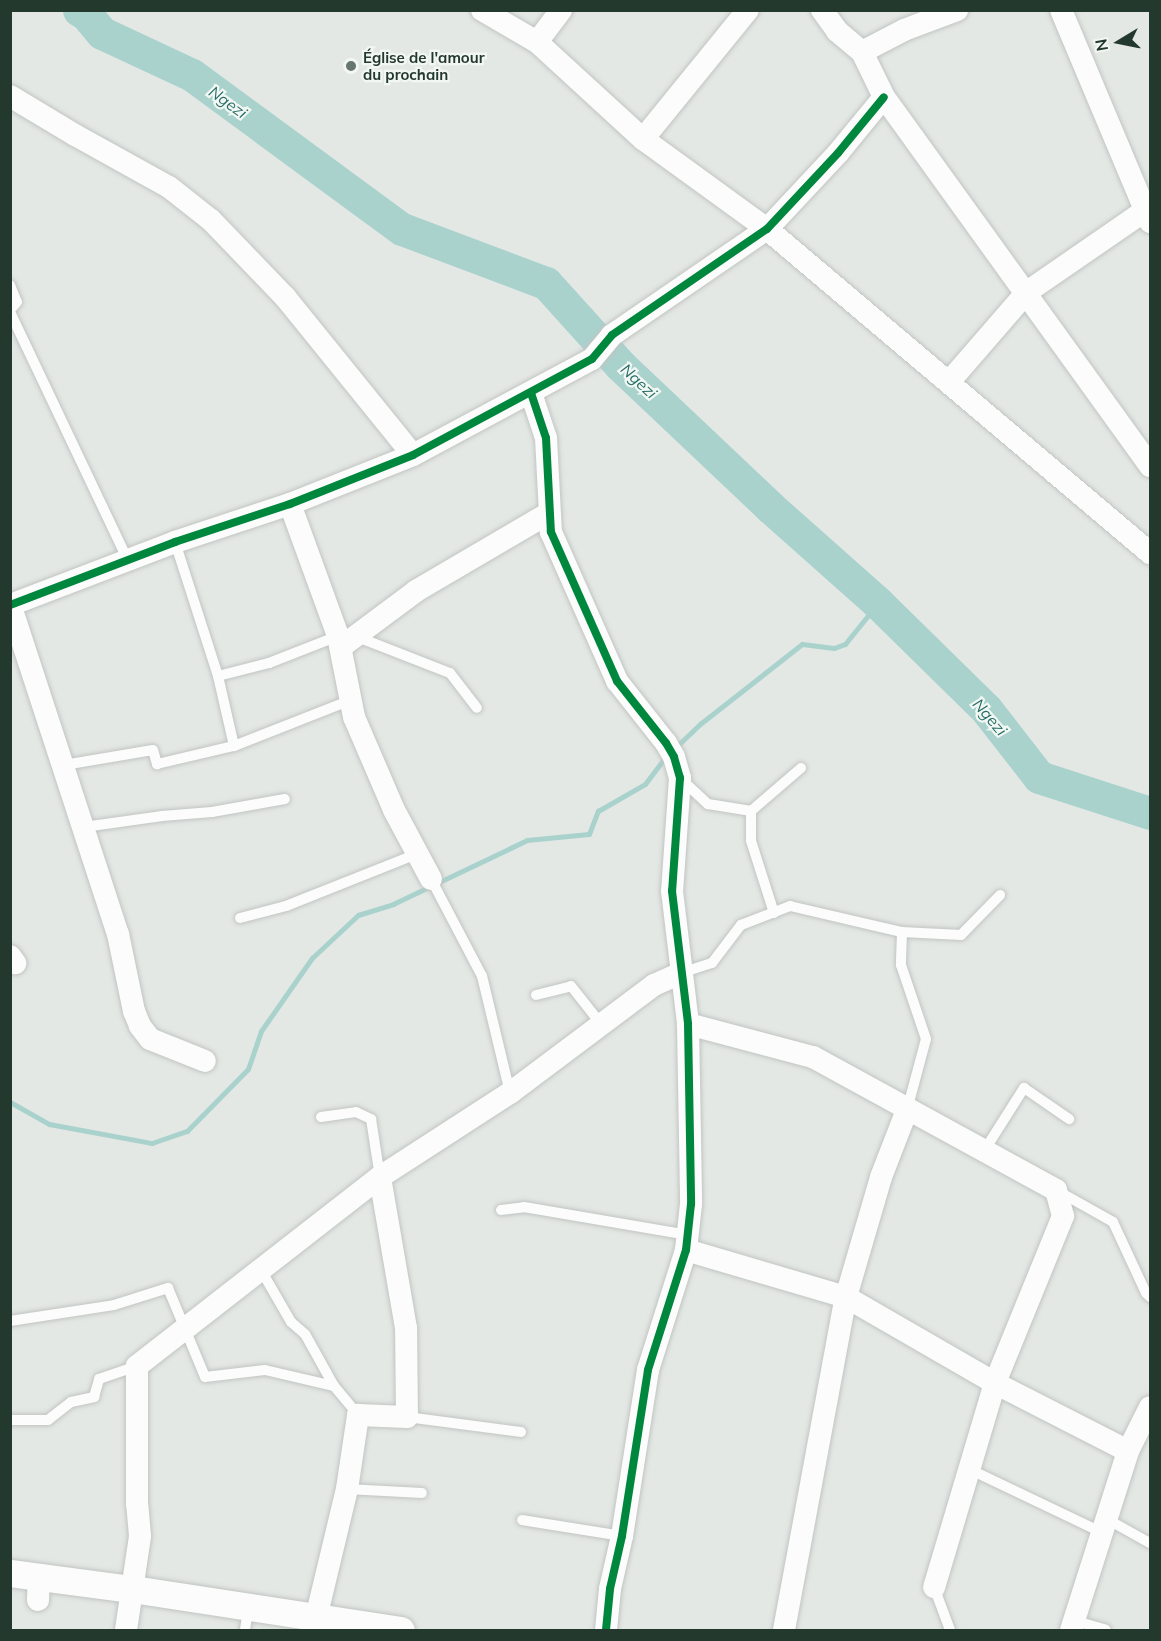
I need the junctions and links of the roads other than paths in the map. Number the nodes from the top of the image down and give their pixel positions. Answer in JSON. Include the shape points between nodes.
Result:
{"nodes":[{"id":1,"x":482,"y":10,"type":"edge"},
{"id":2,"x":561,"y":10,"type":"edge"},
{"id":3,"x":748,"y":10,"type":"edge"},
{"id":4,"x":822,"y":10,"type":"edge"},
{"id":5,"x":957,"y":10,"type":"edge"},
{"id":6,"x":1061,"y":10,"type":"edge"},
{"id":7,"x":901,"y":20,"type":"edge"},
{"id":8,"x":537,"y":42,"type":"junction"},
{"id":9,"x":862,"y":52,"type":"junction"},
{"id":10,"x":10,"y":96,"type":"edge"},
{"id":11,"x":884,"y":97,"type":"junction"},
{"id":12,"x":643,"y":139,"type":"junction"},
{"id":13,"x":1149,"y":213,"type":"edge"},
{"id":14,"x":767,"y":229,"type":"junction"},
{"id":15,"x":10,"y":285,"type":"edge"},
{"id":16,"x":1028,"y":292,"type":"junction"},
{"id":17,"x":10,"y":311,"type":"edge"},
{"id":18,"x":949,"y":382,"type":"junction"},
{"id":19,"x":531,"y":393,"type":"junction"},
{"id":20,"x":412,"y":455,"type":"junction"},
{"id":21,"x":1150,"y":466,"type":"edge"},
{"id":22,"x":290,"y":504,"type":"junction"},
{"id":23,"x":549,"y":513,"type":"junction"},
{"id":24,"x":175,"y":542,"type":"junction"},
{"id":25,"x":1150,"y":553,"type":"edge"},
{"id":26,"x":128,"y":560,"type":"junction"},
{"id":27,"x":11,"y":605,"type":"edge"},
{"id":28,"x":344,"y":640,"type":"junction"},
{"id":29,"x":218,"y":676,"type":"junction"},
{"id":30,"x":351,"y":700,"type":"junction"},
{"id":31,"x":477,"y":708,"type":"dead end"},
{"id":32,"x":234,"y":746,"type":"junction"},
{"id":33,"x":673,"y":759,"type":"junction"},
{"id":34,"x":64,"y":765,"type":"junction"},
{"id":35,"x":801,"y":768,"type":"dead end"},
{"id":36,"x":285,"y":799,"type":"dead end"},
{"id":37,"x":751,"y":811,"type":"junction"},
{"id":38,"x":84,"y":827,"type":"junction"},
{"id":39,"x":417,"y":854,"type":"junction"},
{"id":40,"x":434,"y":886,"type":"joint"},
{"id":41,"x":1000,"y":895,"type":"dead end"},
{"id":42,"x":774,"y":913,"type":"junction"},
{"id":43,"x":240,"y":918,"type":"dead end"},
{"id":44,"x":902,"y":932,"type":"junction"},
{"id":45,"x":681,"y":973,"type":"junction"},
{"id":46,"x":536,"y":995,"type":"dead end"},
{"id":47,"x":601,"y":1024,"type":"junction"},
{"id":48,"x":688,"y":1024,"type":"junction"},
{"id":49,"x":205,"y":1061,"type":"dead end"},
{"id":50,"x":510,"y":1092,"type":"junction"},
{"id":51,"x":907,"y":1110,"type":"junction"},
{"id":52,"x":321,"y":1117,"type":"dead end"},
{"id":53,"x":1069,"y":1119,"type":"dead end"},
{"id":54,"x":984,"y":1151,"type":"junction"},
{"id":55,"x":380,"y":1177,"type":"junction"},
{"id":56,"x":1056,"y":1190,"type":"junction"},
{"id":57,"x":501,"y":1210,"type":"dead end"},
{"id":58,"x":686,"y":1243,"type":"junction"},
{"id":59,"x":261,"y":1270,"type":"junction"},
{"id":60,"x":846,"y":1297,"type":"junction"},
{"id":61,"x":1150,"y":1297,"type":"edge"},
{"id":62,"x":10,"y":1321,"type":"edge"},
{"id":63,"x":183,"y":1330,"type":"junction"},
{"id":64,"x":136,"y":1366,"type":"junction"},
{"id":65,"x":995,"y":1383,"type":"junction"},
{"id":66,"x":334,"y":1386,"type":"junction"},
{"id":67,"x":1150,"y":1407,"type":"edge"},
{"id":68,"x":358,"y":1414,"type":"junction"},
{"id":69,"x":407,"y":1417,"type":"junction"},
{"id":70,"x":10,"y":1420,"type":"edge"},
{"id":71,"x":521,"y":1432,"type":"dead end"},
{"id":72,"x":1128,"y":1451,"type":"junction"},
{"id":73,"x":971,"y":1470,"type":"junction"},
{"id":74,"x":347,"y":1489,"type":"junction"},
{"id":75,"x":422,"y":1493,"type":"dead end"},
{"id":76,"x":522,"y":1520,"type":"dead end"},
{"id":77,"x":1103,"y":1525,"type":"junction"},
{"id":78,"x":622,"y":1536,"type":"junction"},
{"id":79,"x":1150,"y":1543,"type":"edge"},
{"id":80,"x":10,"y":1573,"type":"edge"},
{"id":81,"x":934,"y":1587,"type":"joint"},
{"id":82,"x":132,"y":1589,"type":"junction"},
{"id":83,"x":316,"y":1618,"type":"junction"},
{"id":84,"x":247,"y":1619,"type":"edge"},
{"id":85,"x":1071,"y":1625,"type":"edge"},
{"id":86,"x":364,"y":1628,"type":"edge"},
{"id":87,"x":126,"y":1630,"type":"edge"},
{"id":88,"x":401,"y":1630,"type":"edge"},
{"id":89,"x":606,"y":1630,"type":"edge"},
{"id":90,"x":784,"y":1630,"type":"edge"},
{"id":91,"x":950,"y":1630,"type":"edge"},
{"id":92,"x":1106,"y":1630,"type":"edge"}],
"edges":[{"from":1,"to":8,"type":"street"},
{"from":2,"to":8,"type":"street"},
{"from":3,"to":12,"type":"street"},
{"from":4,"to":9,"type":"street","via":[[837,31]]},
{"from":5,"to":7,"type":"street"},
{"from":6,"to":13,"type":"street"},
{"from":7,"to":9,"type":"street"},
{"from":8,"to":12,"type":"street"},
{"from":9,"to":11,"type":"street"},
{"from":10,"to":20,"type":"street","via":[[170,186],[211,220],[285,297]]},
{"from":11,"to":14,"type":"street"},
{"from":11,"to":16,"type":"street"},
{"from":12,"to":14,"type":"street"},
{"from":13,"to":16,"type":"street"},
{"from":14,"to":18,"type":"street"},
{"from":14,"to":19,"type":"street","via":[[612,336],[592,359]]},
{"from":15,"to":17,"type":"lane","via":[[17,302]]},
{"from":16,"to":18,"type":"street"},
{"from":16,"to":21,"type":"street"},
{"from":17,"to":26,"type":"lane"},
{"from":18,"to":25,"type":"street"},
{"from":19,"to":20,"type":"street"},
{"from":19,"to":23,"type":"street","via":[[546,438]]},
{"from":20,"to":22,"type":"street"},
{"from":22,"to":24,"type":"street"},
{"from":22,"to":28,"type":"street"},
{"from":23,"to":28,"type":"street","via":[[416,591]]},
{"from":23,"to":33,"type":"street","via":[[551,532],[616,681]]},
{"from":24,"to":26,"type":"street"},
{"from":24,"to":29,"type":"lane"},
{"from":26,"to":27,"type":"street"},
{"from":27,"to":34,"type":"street"},
{"from":28,"to":29,"type":"lane"},
{"from":28,"to":30,"type":"street"},
{"from":28,"to":31,"type":"lane","via":[[450,673]]},
{"from":29,"to":32,"type":"lane"},
{"from":30,"to":32,"type":"lane"},
{"from":30,"to":39,"type":"street","via":[[354,717]]},
{"from":32,"to":34,"type":"lane","via":[[157,764],[153,750]]},
{"from":33,"to":37,"type":"lane","via":[[708,804]]},
{"from":33,"to":45,"type":"street","via":[[672,891]]},
{"from":34,"to":38,"type":"street"},
{"from":35,"to":37,"type":"lane"},
{"from":36,"to":38,"type":"lane"},
{"from":37,"to":42,"type":"lane","via":[[751,841]]},
{"from":38,"to":49,"type":"street","via":[[118,934],[140,1026],[150,1039]]},
{"from":39,"to":40,"type":"street"},
{"from":39,"to":43,"type":"lane","via":[[286,906]]},
{"from":40,"to":50,"type":"lane","via":[[482,976]]},
{"from":41,"to":44,"type":"lane","via":[[961,935]]},
{"from":42,"to":44,"type":"lane","via":[[790,906]]},
{"from":42,"to":45,"type":"lane","via":[[741,925],[712,963]]},
{"from":44,"to":51,"type":"lane","via":[[901,966],[926,1039]]},
{"from":45,"to":47,"type":"street","via":[[654,985]]},
{"from":45,"to":48,"type":"street"},
{"from":46,"to":47,"type":"lane","via":[[571,986]]},
{"from":47,"to":50,"type":"street"},
{"from":48,"to":51,"type":"street","via":[[813,1057]]},
{"from":48,"to":58,"type":"street","via":[[691,1204]]},
{"from":50,"to":55,"type":"street"},
{"from":51,"to":54,"type":"street"},
{"from":51,"to":60,"type":"street","via":[[881,1176]]},
{"from":52,"to":55,"type":"lane","via":[[356,1112],[371,1119]]},
{"from":53,"to":54,"type":"lane","via":[[1024,1088]]},
{"from":54,"to":56,"type":"street"},
{"from":55,"to":59,"type":"street"},
{"from":55,"to":69,"type":"street","via":[[406,1328]]},
{"from":56,"to":61,"type":"lane","via":[[1113,1222]]},
{"from":56,"to":65,"type":"street","via":[[1063,1216]]},
{"from":57,"to":58,"type":"lane","via":[[524,1208]]},
{"from":58,"to":60,"type":"street"},
{"from":58,"to":78,"type":"street","via":[[648,1370]]},
{"from":59,"to":63,"type":"street"},
{"from":59,"to":66,"type":"lane","via":[[291,1323],[305,1334]]},
{"from":60,"to":65,"type":"street"},
{"from":60,"to":90,"type":"street"},
{"from":62,"to":63,"type":"lane","via":[[114,1305],[168,1288]]},
{"from":63,"to":64,"type":"street"},
{"from":63,"to":66,"type":"lane","via":[[205,1377],[265,1370]]},
{"from":64,"to":70,"type":"lane","via":[[99,1379],[94,1397],[71,1402],[48,1420]]},
{"from":64,"to":82,"type":"street","via":[[140,1536]]},
{"from":65,"to":72,"type":"street"},
{"from":65,"to":73,"type":"street"},
{"from":66,"to":68,"type":"lane"},
{"from":67,"to":72,"type":"street"},
{"from":68,"to":69,"type":"street"},
{"from":68,"to":74,"type":"street"},
{"from":69,"to":71,"type":"lane"},
{"from":72,"to":77,"type":"street"},
{"from":73,"to":77,"type":"lane"},
{"from":73,"to":81,"type":"street"},
{"from":74,"to":75,"type":"lane"},
{"from":74,"to":83,"type":"street"},
{"from":76,"to":78,"type":"lane"},
{"from":77,"to":79,"type":"lane"},
{"from":77,"to":85,"type":"street"},
{"from":78,"to":89,"type":"street"},
{"from":80,"to":82,"type":"street","via":[[39,1588]]},
{"from":81,"to":91,"type":"lane"},
{"from":82,"to":84,"type":"street"},
{"from":82,"to":87,"type":"street"},
{"from":83,"to":84,"type":"street"},
{"from":83,"to":86,"type":"street"},
{"from":85,"to":92,"type":"lane"},
{"from":86,"to":88,"type":"street"}]}
